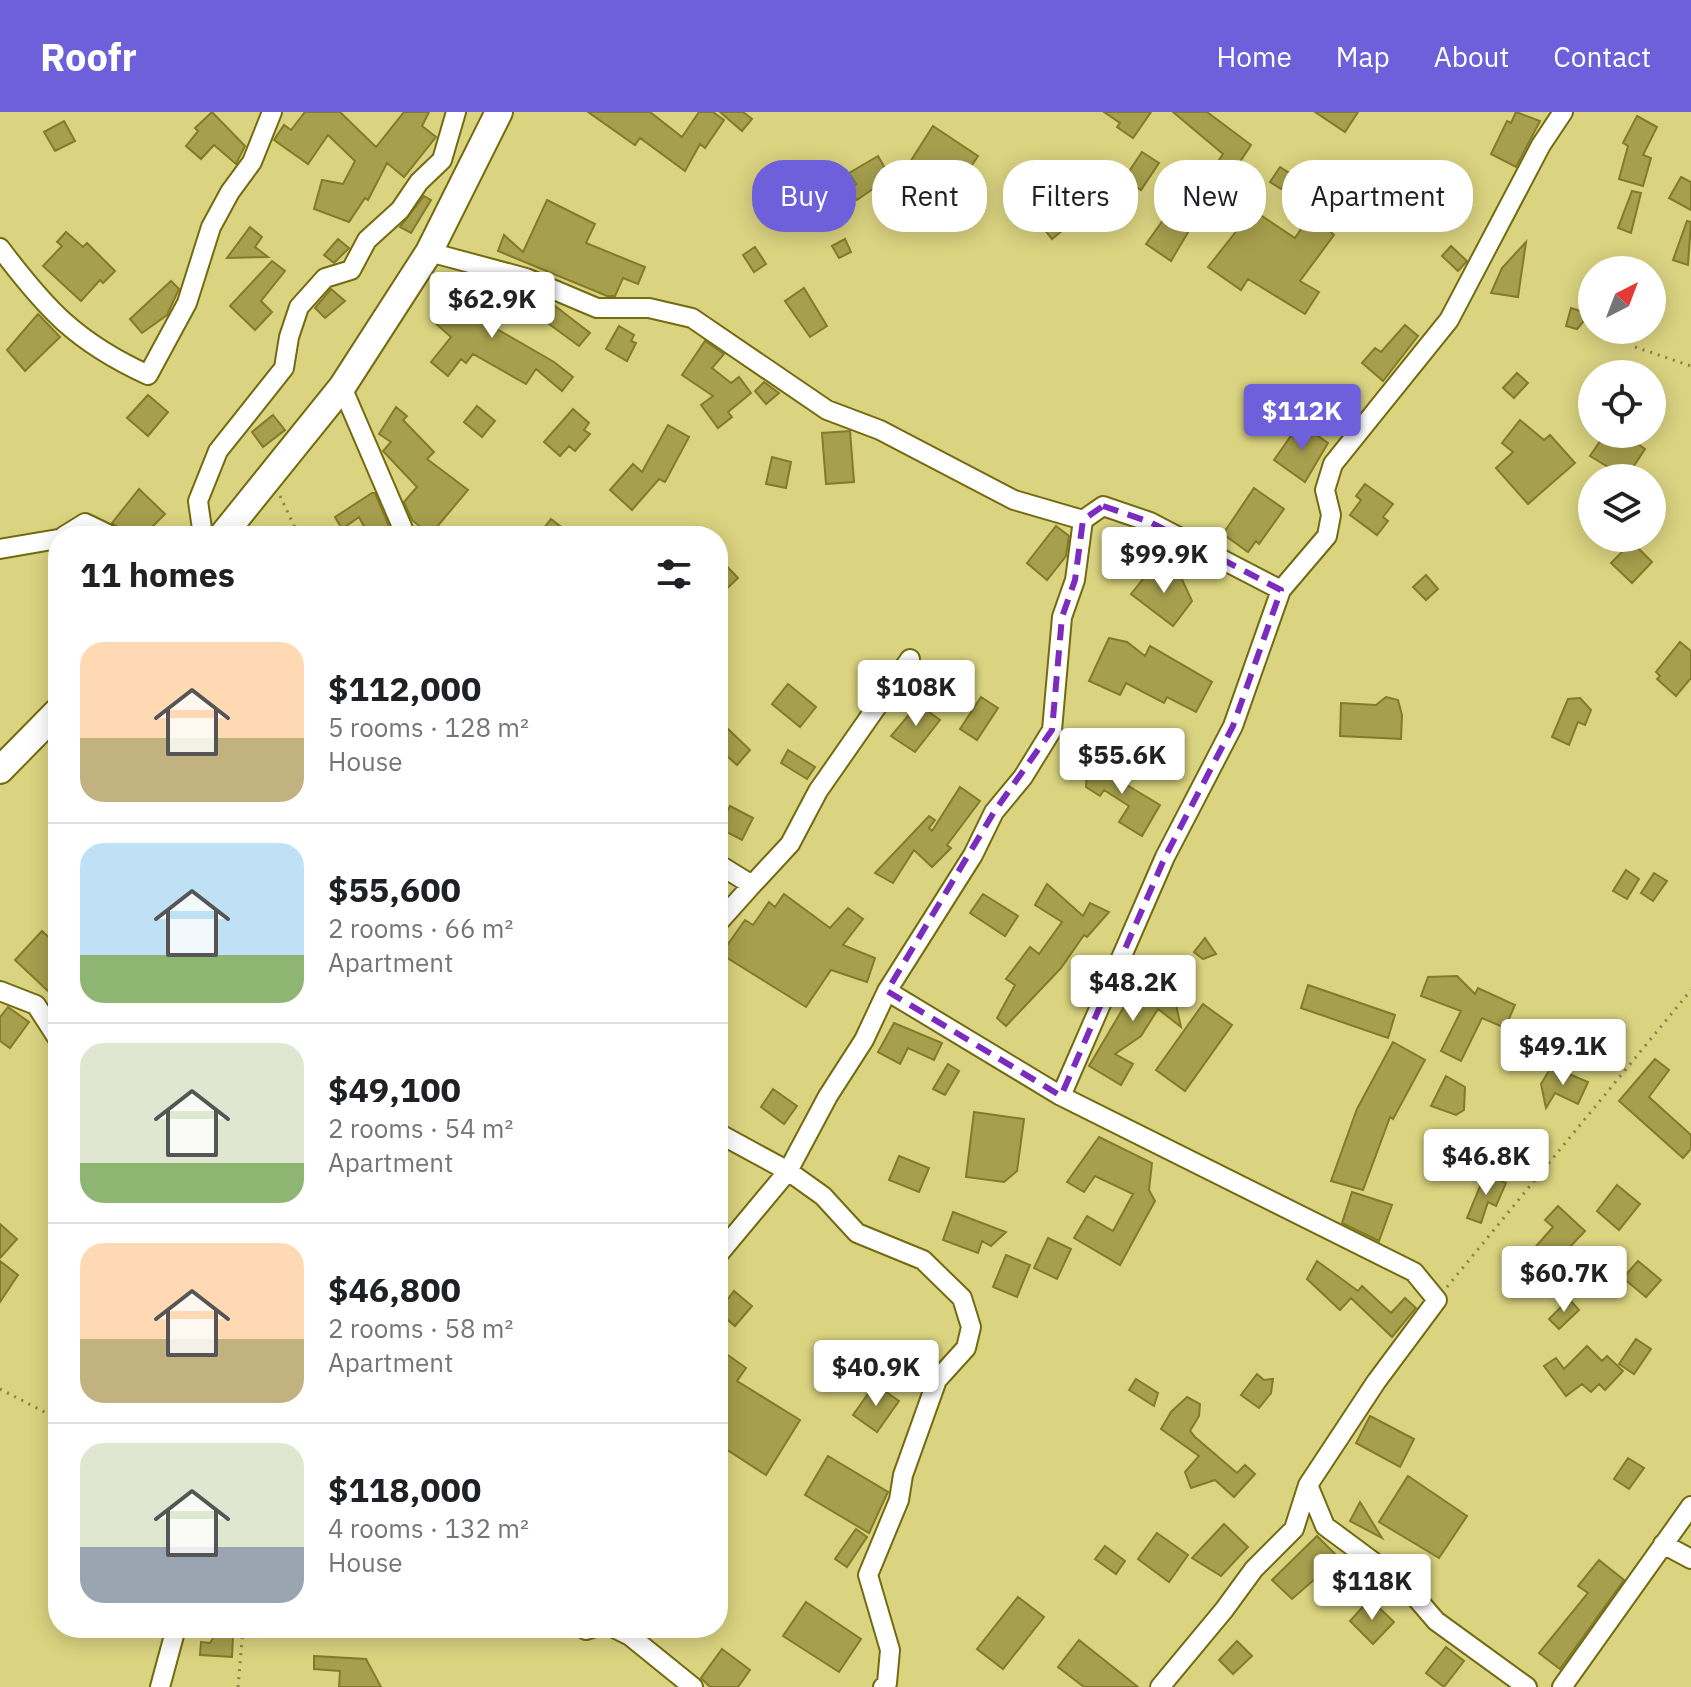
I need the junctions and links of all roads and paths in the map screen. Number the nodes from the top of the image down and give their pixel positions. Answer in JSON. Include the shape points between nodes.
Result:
{"nodes":[{"id":1,"x":272,"y":112,"type":"edge"},
{"id":2,"x":456,"y":112,"type":"edge"},
{"id":3,"x":499,"y":112,"type":"edge"},
{"id":4,"x":1563,"y":112,"type":"edge"},
{"id":5,"x":0,"y":248,"type":"edge"},
{"id":6,"x":429,"y":252,"type":"junction"},
{"id":7,"x":1635,"y":347,"type":"dead end"},
{"id":8,"x":1691,"y":366,"type":"edge"},
{"id":9,"x":342,"y":387,"type":"junction"},
{"id":10,"x":268,"y":479,"type":"junction"},
{"id":11,"x":1083,"y":520,"type":"junction"},
{"id":12,"x":202,"y":526,"type":"edge"},
{"id":13,"x":230,"y":526,"type":"edge"},
{"id":14,"x":295,"y":526,"type":"edge"},
{"id":15,"x":402,"y":526,"type":"edge"},
{"id":16,"x":48,"y":541,"type":"edge"},
{"id":17,"x":0,"y":549,"type":"edge"},
{"id":18,"x":1281,"y":590,"type":"junction"},
{"id":19,"x":910,"y":659,"type":"dead end"},
{"id":20,"x":48,"y":721,"type":"edge"},
{"id":21,"x":0,"y":770,"type":"edge"},
{"id":22,"x":728,"y":870,"type":"edge"},
{"id":23,"x":752,"y":885,"type":"junction"},
{"id":24,"x":728,"y":912,"type":"edge"},
{"id":25,"x":1691,"y":990,"type":"edge"},
{"id":26,"x":0,"y":991,"type":"edge"},
{"id":27,"x":887,"y":991,"type":"junction"},
{"id":28,"x":48,"y":1024,"type":"edge"},
{"id":29,"x":1061,"y":1096,"type":"junction"},
{"id":30,"x":728,"y":1138,"type":"edge"},
{"id":31,"x":788,"y":1171,"type":"junction"},
{"id":32,"x":728,"y":1243,"type":"edge"},
{"id":33,"x":1437,"y":1300,"type":"junction"},
{"id":34,"x":0,"y":1389,"type":"edge"},
{"id":35,"x":48,"y":1414,"type":"edge"},
{"id":36,"x":1308,"y":1485,"type":"junction"},
{"id":37,"x":1691,"y":1506,"type":"edge"},
{"id":38,"x":1663,"y":1544,"type":"junction"},
{"id":39,"x":1691,"y":1559,"type":"edge"},
{"id":40,"x":173,"y":1638,"type":"edge"},
{"id":41,"x":242,"y":1638,"type":"edge"},
{"id":42,"x":632,"y":1638,"type":"edge"},
{"id":43,"x":160,"y":1687,"type":"edge"},
{"id":44,"x":238,"y":1687,"type":"edge"},
{"id":45,"x":693,"y":1687,"type":"edge"},
{"id":46,"x":883,"y":1687,"type":"edge"},
{"id":47,"x":1160,"y":1687,"type":"edge"},
{"id":48,"x":1527,"y":1687,"type":"edge"},
{"id":49,"x":1562,"y":1687,"type":"edge"}],
"edges":[{"from":1,"to":5,"type":"street","via":[[252,162],[211,227],[187,303],[148,375],[64,325]]},
{"from":2,"to":12,"type":"street","via":[[442,160],[367,240],[351,270],[325,278],[299,307],[284,368],[218,451],[198,501]]},
{"from":3,"to":6,"type":"main road"},
{"from":4,"to":18,"type":"street","via":[[1449,320],[1333,464],[1325,490],[1331,515],[1327,536]]},
{"from":6,"to":9,"type":"main road"},
{"from":6,"to":11,"type":"street","via":[[526,278],[597,308],[649,308],[692,318],[827,410],[880,430],[1014,500]]},
{"from":7,"to":8,"type":"path"},
{"from":9,"to":10,"type":"main road"},
{"from":9,"to":15,"type":"street"},
{"from":10,"to":13,"type":"main road"},
{"from":10,"to":14,"type":"path"},
{"from":11,"to":18,"type":"street","via":[[1103,506],[1150,522]]},
{"from":11,"to":27,"type":"street","via":[[1075,580],[1062,617],[1052,730],[994,812],[973,855]]},
{"from":16,"to":17,"type":"street"},
{"from":18,"to":29,"type":"street","via":[[1233,726],[1165,857]]},
{"from":19,"to":23,"type":"street","via":[[818,791],[790,844]]},
{"from":20,"to":21,"type":"main road"},
{"from":22,"to":23,"type":"street"},
{"from":23,"to":24,"type":"street"},
{"from":25,"to":33,"type":"path"},
{"from":26,"to":28,"type":"street","via":[[36,1005]]},
{"from":27,"to":29,"type":"street"},
{"from":27,"to":31,"type":"street"},
{"from":29,"to":33,"type":"street","via":[[1414,1272]]},
{"from":30,"to":31,"type":"street"},
{"from":31,"to":32,"type":"street"},
{"from":31,"to":46,"type":"street","via":[[823,1196],[857,1233],[923,1260],[962,1298],[971,1327],[966,1348],[937,1380],[899,1500],[868,1575],[890,1650]]},
{"from":33,"to":36,"type":"street"},
{"from":34,"to":35,"type":"path"},
{"from":36,"to":47,"type":"street","via":[[1294,1529],[1254,1569]]},
{"from":36,"to":48,"type":"street","via":[[1325,1526],[1406,1586],[1436,1621]]},
{"from":37,"to":38,"type":"street"},
{"from":38,"to":39,"type":"street"},
{"from":38,"to":49,"type":"street"},
{"from":40,"to":43,"type":"street"},
{"from":41,"to":44,"type":"path"},
{"from":42,"to":45,"type":"street"}]}
